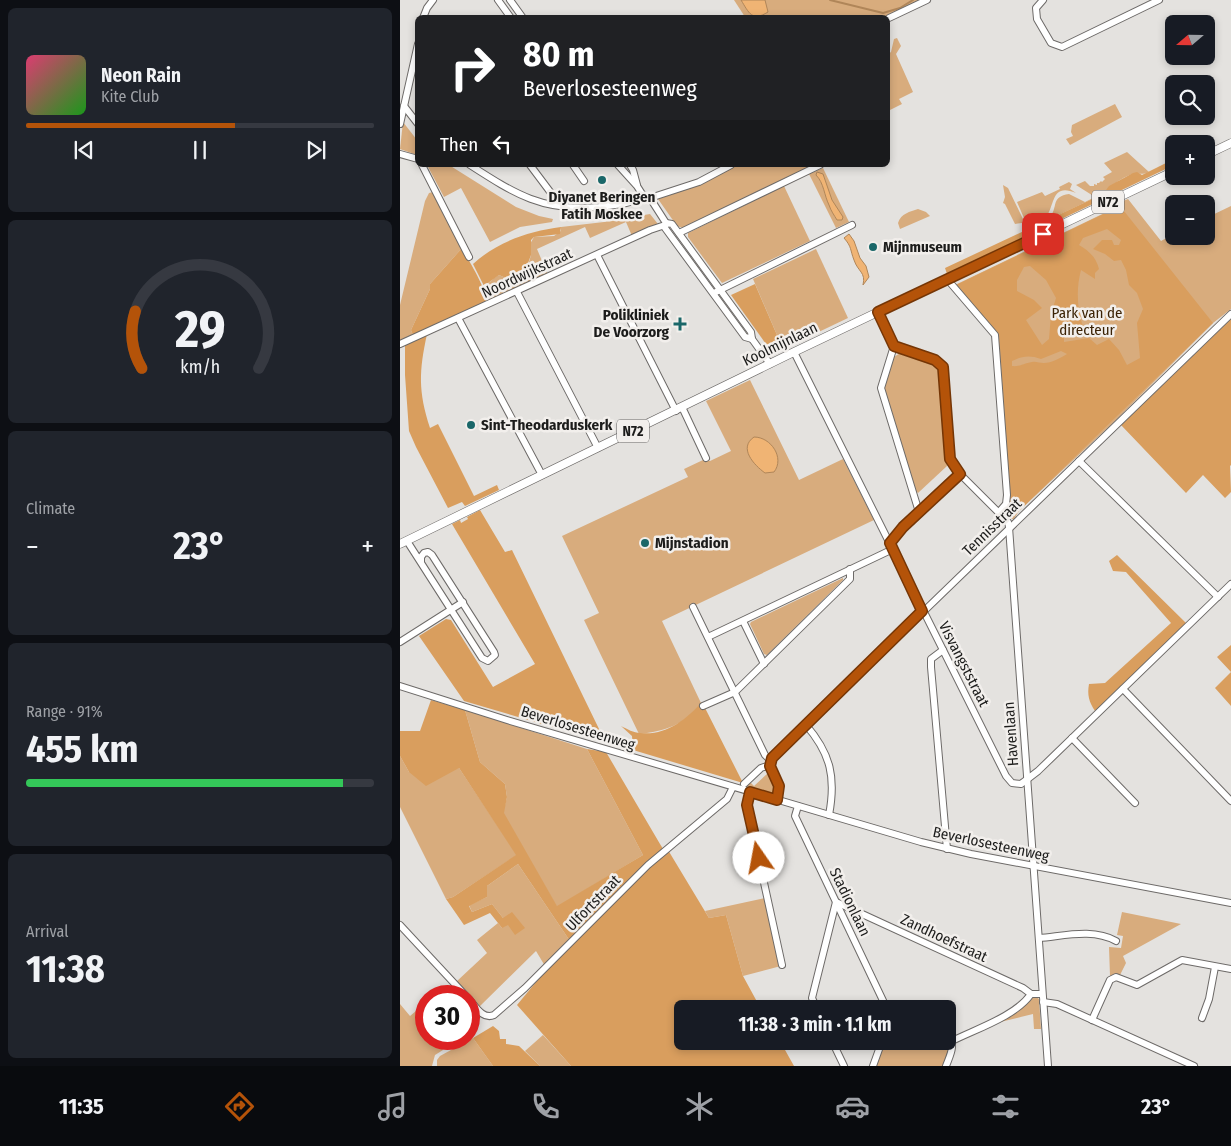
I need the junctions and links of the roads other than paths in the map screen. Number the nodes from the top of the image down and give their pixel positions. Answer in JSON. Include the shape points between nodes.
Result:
{"nodes":[{"id":1,"x":433,"y":0,"type":"edge"},
{"id":2,"x":498,"y":0,"type":"edge"},
{"id":3,"x":510,"y":0,"type":"edge"},
{"id":4,"x":927,"y":0,"type":"edge"},
{"id":5,"x":1043,"y":0,"type":"edge"},
{"id":6,"x":1159,"y":0,"type":"edge"},
{"id":7,"x":424,"y":15,"type":"edge"},
{"id":8,"x":508,"y":15,"type":"edge"},
{"id":9,"x":520,"y":15,"type":"edge"},
{"id":10,"x":890,"y":18,"type":"edge"},
{"id":11,"x":415,"y":57,"type":"edge"},
{"id":12,"x":404,"y":106,"type":"junction"},
{"id":13,"x":415,"y":120,"type":"edge"},
{"id":14,"x":400,"y":124,"type":"edge"},
{"id":15,"x":1231,"y":143,"type":"edge"},
{"id":16,"x":1215,"y":151,"type":"edge"},
{"id":17,"x":400,"y":154,"type":"edge"},
{"id":18,"x":415,"y":158,"type":"edge"},
{"id":19,"x":423,"y":167,"type":"edge"},
{"id":20,"x":473,"y":167,"type":"edge"},
{"id":21,"x":532,"y":167,"type":"edge"},
{"id":22,"x":574,"y":167,"type":"edge"},
{"id":23,"x":620,"y":167,"type":"edge"},
{"id":24,"x":631,"y":167,"type":"edge"},
{"id":25,"x":727,"y":167,"type":"edge"},
{"id":26,"x":816,"y":167,"type":"edge"},
{"id":27,"x":1165,"y":175,"type":"edge"},
{"id":28,"x":584,"y":181,"type":"dead end"},
{"id":29,"x":637,"y":186,"type":"junction"},
{"id":30,"x":647,"y":198,"type":"junction"},
{"id":31,"x":560,"y":205,"type":"dead end"},
{"id":32,"x":665,"y":224,"type":"junction"},
{"id":33,"x":852,"y":226,"type":"dead end"},
{"id":34,"x":679,"y":234,"type":"junction"},
{"id":35,"x":597,"y":255,"type":"junction"},
{"id":36,"x":469,"y":257,"type":"dead end"},
{"id":37,"x":947,"y":279,"type":"junction"},
{"id":38,"x":720,"y":290,"type":"junction"},
{"id":39,"x":517,"y":292,"type":"junction"},
{"id":40,"x":713,"y":293,"type":"junction"},
{"id":41,"x":878,"y":312,"type":"junction"},
{"id":42,"x":1231,"y":314,"type":"edge"},
{"id":43,"x":458,"y":318,"type":"junction"},
{"id":44,"x":752,"y":339,"type":"junction"},
{"id":45,"x":400,"y":344,"type":"edge"},
{"id":46,"x":894,"y":346,"type":"junction"},
{"id":47,"x":794,"y":352,"type":"junction"},
{"id":48,"x":770,"y":364,"type":"junction"},
{"id":49,"x":679,"y":409,"type":"junction"},
{"id":50,"x":598,"y":448,"type":"junction"},
{"id":51,"x":706,"y":458,"type":"dead end"},
{"id":52,"x":1079,"y":461,"type":"junction"},
{"id":53,"x":958,"y":471,"type":"junction"},
{"id":54,"x":542,"y":475,"type":"junction"},
{"id":55,"x":919,"y":512,"type":"junction"},
{"id":56,"x":999,"y":512,"type":"junction"},
{"id":57,"x":1010,"y":528,"type":"junction"},
{"id":58,"x":403,"y":542,"type":"edge"},
{"id":59,"x":891,"y":546,"type":"junction"},
{"id":60,"x":421,"y":562,"type":"junction"},
{"id":61,"x":850,"y":569,"type":"junction"},
{"id":62,"x":1231,"y":584,"type":"edge"},
{"id":63,"x":1218,"y":597,"type":"junction"},
{"id":64,"x":463,"y":602,"type":"junction"},
{"id":65,"x":693,"y":606,"type":"dead end"},
{"id":66,"x":451,"y":610,"type":"junction"},
{"id":67,"x":922,"y":611,"type":"junction"},
{"id":68,"x":743,"y":621,"type":"junction"},
{"id":69,"x":708,"y":637,"type":"junction"},
{"id":70,"x":400,"y":642,"type":"edge"},
{"id":71,"x":943,"y":650,"type":"junction"},
{"id":72,"x":764,"y":664,"type":"junction"},
{"id":73,"x":400,"y":686,"type":"edge"},
{"id":74,"x":1123,"y":689,"type":"junction"},
{"id":75,"x":735,"y":692,"type":"junction"},
{"id":76,"x":703,"y":706,"type":"dead end"},
{"id":77,"x":806,"y":725,"type":"junction"},
{"id":78,"x":1072,"y":738,"type":"junction"},
{"id":79,"x":770,"y":763,"type":"junction"},
{"id":80,"x":1027,"y":779,"type":"junction"},
{"id":81,"x":744,"y":784,"type":"dead end"},
{"id":82,"x":733,"y":787,"type":"junction"},
{"id":83,"x":750,"y":792,"type":"junction"},
{"id":84,"x":777,"y":800,"type":"junction"},
{"id":85,"x":1231,"y":801,"type":"edge"},
{"id":86,"x":1134,"y":803,"type":"dead end"},
{"id":87,"x":798,"y":806,"type":"junction"},
{"id":88,"x":828,"y":815,"type":"junction"},
{"id":89,"x":947,"y":849,"type":"junction"},
{"id":90,"x":1034,"y":866,"type":"junction"},
{"id":91,"x":836,"y":902,"type":"junction"},
{"id":92,"x":1231,"y":903,"type":"edge"},
{"id":93,"x":400,"y":925,"type":"edge"},
{"id":94,"x":1038,"y":938,"type":"junction"},
{"id":95,"x":1116,"y":940,"type":"dead end"},
{"id":96,"x":782,"y":965,"type":"dead end"},
{"id":97,"x":1215,"y":967,"type":"junction"},
{"id":98,"x":1231,"y":970,"type":"edge"},
{"id":99,"x":456,"y":985,"type":"edge"},
{"id":100,"x":1031,"y":994,"type":"junction"},
{"id":101,"x":1042,"y":994,"type":"junction"},
{"id":102,"x":813,"y":1000,"type":"edge"},
{"id":103,"x":883,"y":1000,"type":"edge"},
{"id":104,"x":1043,"y":1002,"type":"junction"},
{"id":105,"x":480,"y":1011,"type":"edge"},
{"id":106,"x":1202,"y":1018,"type":"dead end"},
{"id":107,"x":1092,"y":1020,"type":"junction"},
{"id":108,"x":956,"y":1035,"type":"edge"},
{"id":109,"x":836,"y":1050,"type":"edge"},
{"id":110,"x":879,"y":1050,"type":"edge"},
{"id":111,"x":952,"y":1050,"type":"edge"},
{"id":112,"x":844,"y":1066,"type":"edge"},
{"id":113,"x":873,"y":1066,"type":"edge"},
{"id":114,"x":946,"y":1066,"type":"edge"},
{"id":115,"x":1048,"y":1066,"type":"edge"},
{"id":116,"x":1194,"y":1066,"type":"edge"}],
"edges":[{"from":1,"to":7,"type":"street"},
{"from":2,"to":8,"type":"street"},
{"from":3,"to":9,"type":"street"},
{"from":4,"to":10,"type":"street"},
{"from":5,"to":6,"type":"street","via":[[1036,8],[1036,15],[1048,40],[1059,47]]},
{"from":11,"to":12,"type":"street"},
{"from":12,"to":13,"type":"street"},
{"from":12,"to":14,"type":"street"},
{"from":15,"to":16,"type":"main road"},
{"from":17,"to":18,"type":"street"},
{"from":19,"to":36,"type":"street"},
{"from":20,"to":30,"type":"street","via":[[521,196],[542,204],[565,208],[613,206]]},
{"from":21,"to":31,"type":"street"},
{"from":22,"to":28,"type":"street"},
{"from":23,"to":29,"type":"street"},
{"from":24,"to":29,"type":"street"},
{"from":25,"to":30,"type":"street","via":[[699,182]]},
{"from":26,"to":34,"type":"street"},
{"from":27,"to":37,"type":"main road","name":"Koolmijnlaan","number":"N72"},
{"from":29,"to":30,"type":"street"},
{"from":30,"to":32,"type":"street"},
{"from":32,"to":34,"type":"street","via":[[672,224]]},
{"from":32,"to":35,"type":"street","name":"Noordwijkstraat"},
{"from":32,"to":40,"type":"street"},
{"from":33,"to":38,"type":"street"},
{"from":34,"to":38,"type":"street"},
{"from":35,"to":39,"type":"street","name":"Noordwijkstraat"},
{"from":35,"to":49,"type":"street"},
{"from":37,"to":41,"type":"main road","name":"Koolmijnlaan","number":"N72"},
{"from":37,"to":56,"type":"street","via":[[995,335],[1007,495],[1006,504]]},
{"from":38,"to":40,"type":"street"},
{"from":38,"to":44,"type":"street","via":[[751,332]]},
{"from":39,"to":43,"type":"street","name":"Noordwijkstraat"},
{"from":39,"to":50,"type":"street"},
{"from":40,"to":44,"type":"street","via":[[745,337]]},
{"from":41,"to":46,"type":"street"},
{"from":41,"to":47,"type":"main road","name":"Koolmijnlaan","number":"N72"},
{"from":42,"to":52,"type":"street","name":"Tennisstraat"},
{"from":43,"to":45,"type":"street","name":"Noordwijkstraat"},
{"from":43,"to":54,"type":"street"},
{"from":44,"to":48,"type":"street"},
{"from":46,"to":53,"type":"street","via":[[935,360],[943,367],[950,459]]},
{"from":46,"to":55,"type":"street","via":[[881,388]]},
{"from":47,"to":48,"type":"main road","name":"Koolmijnlaan","number":"N72"},
{"from":47,"to":59,"type":"street","name":"Visvangststraat"},
{"from":48,"to":49,"type":"main road","name":"Koolmijnlaan","number":"N72"},
{"from":49,"to":50,"type":"main road","name":"Koolmijnlaan","number":"N72"},
{"from":49,"to":51,"type":"street"},
{"from":50,"to":54,"type":"main road","name":"Koolmijnlaan","number":"N72"},
{"from":52,"to":57,"type":"street","name":"Tennisstraat"},
{"from":52,"to":63,"type":"street"},
{"from":53,"to":55,"type":"street"},
{"from":53,"to":56,"type":"street"},
{"from":54,"to":58,"type":"main road","name":"Koolmijnlaan","number":"N72"},
{"from":55,"to":59,"type":"street"},
{"from":56,"to":57,"type":"street"},
{"from":57,"to":67,"type":"street","name":"Tennisstraat"},
{"from":57,"to":80,"type":"street","name":"Havenlaan"},
{"from":58,"to":60,"type":"street"},
{"from":59,"to":61,"type":"street"},
{"from":59,"to":67,"type":"street","name":"Visvangststraat"},
{"from":60,"to":64,"type":"street","via":[[421,555],[430,553]]},
{"from":60,"to":66,"type":"street"},
{"from":61,"to":68,"type":"street"},
{"from":61,"to":72,"type":"street","via":[[850,579]]},
{"from":62,"to":63,"type":"street"},
{"from":63,"to":74,"type":"street"},
{"from":64,"to":66,"type":"street"},
{"from":64,"to":66,"type":"street","via":[[494,652],[491,660],[482,658]]},
{"from":65,"to":69,"type":"street"},
{"from":66,"to":70,"type":"street"},
{"from":67,"to":71,"type":"street","name":"Visvangststraat"},
{"from":67,"to":77,"type":"street","name":"Tennisstraat"},
{"from":68,"to":69,"type":"street"},
{"from":68,"to":72,"type":"street"},
{"from":69,"to":75,"type":"street"},
{"from":71,"to":80,"type":"street","name":"Visvangststraat","via":[[1006,776],[1016,785]]},
{"from":71,"to":89,"type":"street","via":[[931,659],[931,667]]},
{"from":72,"to":75,"type":"street"},
{"from":73,"to":82,"type":"street","name":"Beverlosesteenweg"},
{"from":74,"to":78,"type":"street"},
{"from":74,"to":85,"type":"street"},
{"from":75,"to":76,"type":"street"},
{"from":75,"to":79,"type":"street"},
{"from":77,"to":79,"type":"street","name":"Tennisstraat"},
{"from":77,"to":88,"type":"street","via":[[829,761],[832,797]]},
{"from":78,"to":80,"type":"street"},
{"from":78,"to":86,"type":"street"},
{"from":79,"to":81,"type":"street","name":"Tennisstraat"},
{"from":79,"to":84,"type":"street","via":[[779,786]]},
{"from":80,"to":90,"type":"street","name":"Havenlaan"},
{"from":82,"to":83,"type":"street","name":"Beverlosesteenweg"},
{"from":82,"to":105,"type":"street","name":"Ulfortstraat","via":[[727,800],[643,869],[525,988],[494,1015],[485,1016]]},
{"from":83,"to":84,"type":"street","name":"Beverlosesteenweg"},
{"from":83,"to":96,"type":"street","via":[[747,805]]},
{"from":84,"to":87,"type":"street","name":"Beverlosesteenweg"},
{"from":87,"to":88,"type":"street","name":"Beverlosesteenweg"},
{"from":87,"to":91,"type":"street","name":"Stadionlaan","via":[[795,816]]},
{"from":88,"to":89,"type":"street","name":"Beverlosesteenweg"},
{"from":89,"to":90,"type":"street","name":"Beverlosesteenweg"},
{"from":90,"to":92,"type":"street","name":"Beverlosesteenweg"},
{"from":90,"to":94,"type":"street","name":"Havenlaan"},
{"from":91,"to":100,"type":"street","name":"Zandhoefstraat"},
{"from":91,"to":102,"type":"street"},
{"from":91,"to":103,"type":"street","name":"Stadionlaan"},
{"from":93,"to":99,"type":"street"},
{"from":94,"to":95,"type":"street","via":[[1095,933]]},
{"from":94,"to":101,"type":"street","name":"Havenlaan"},
{"from":97,"to":98,"type":"street"},
{"from":97,"to":106,"type":"street"},
{"from":97,"to":107,"type":"street","via":[[1182,960],[1137,985],[1119,977],[1113,978]]},
{"from":100,"to":101,"type":"street","name":"Zandhoefstraat"},
{"from":100,"to":108,"type":"street","via":[[1012,1012]]},
{"from":101,"to":104,"type":"street","name":"Havenlaan"},
{"from":104,"to":107,"type":"street","via":[[1052,1002]]},
{"from":104,"to":115,"type":"street","name":"Havenlaan"},
{"from":107,"to":116,"type":"street"},
{"from":109,"to":112,"type":"street"},
{"from":110,"to":113,"type":"street"},
{"from":111,"to":114,"type":"street"}]}
